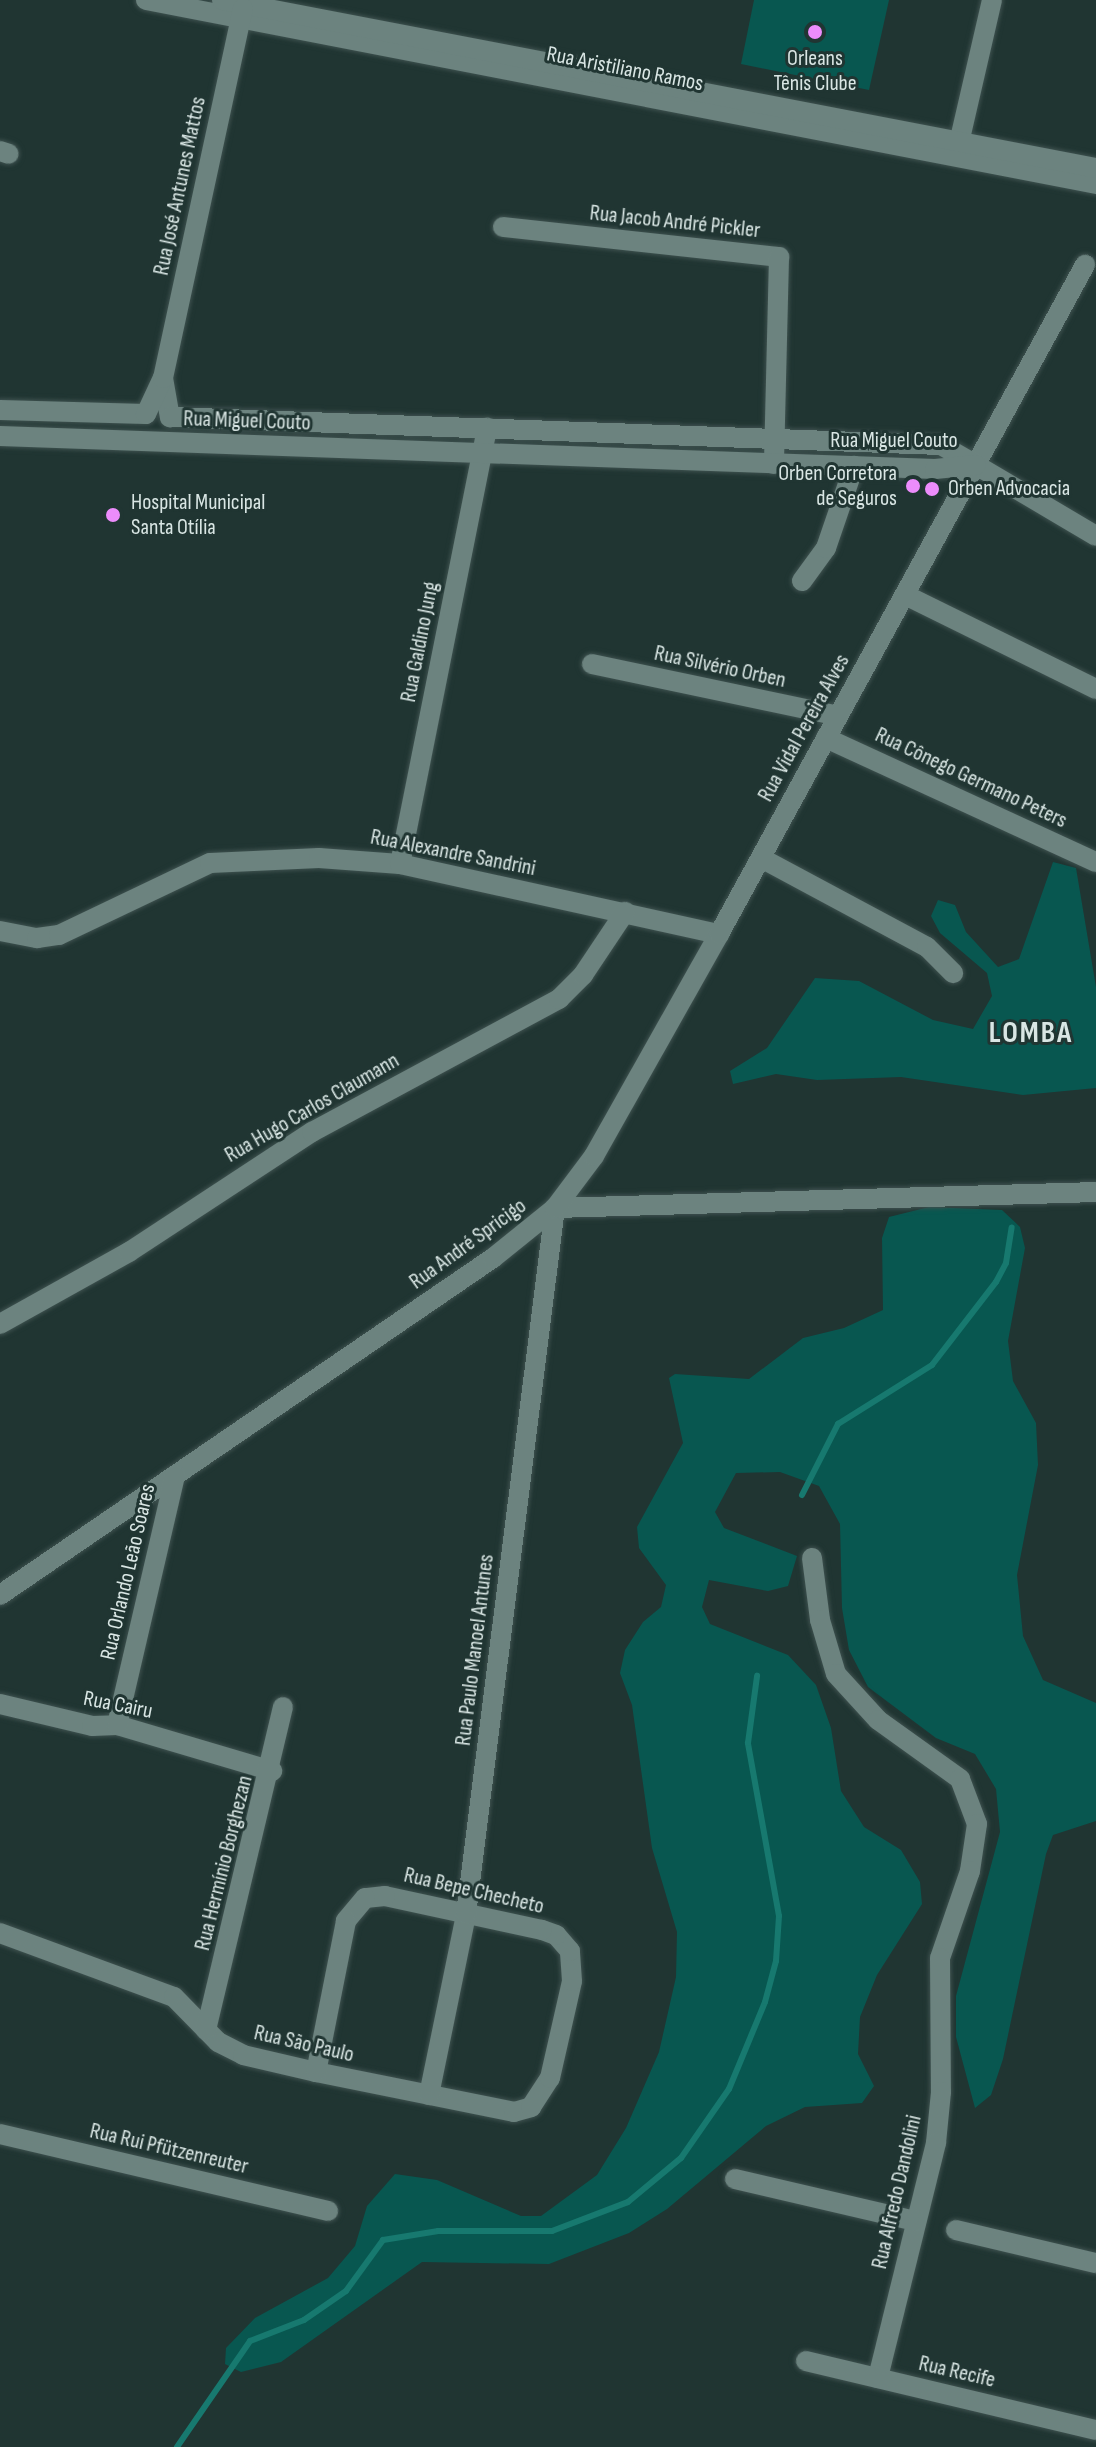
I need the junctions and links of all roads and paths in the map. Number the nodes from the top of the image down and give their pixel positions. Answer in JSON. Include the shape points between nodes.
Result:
{"nodes":[{"id":1,"x":146,"y":0,"type":"edge"},
{"id":2,"x":222,"y":0,"type":"edge"},
{"id":3,"x":992,"y":0,"type":"edge"},
{"id":4,"x":242,"y":13,"type":"junction"},
{"id":5,"x":958,"y":149,"type":"junction"},
{"id":6,"x":1096,"y":168,"type":"edge"},
{"id":7,"x":1096,"y":184,"type":"edge"},
{"id":8,"x":503,"y":227,"type":"dead end"},
{"id":9,"x":1085,"y":265,"type":"dead end"},
{"id":10,"x":163,"y":378,"type":"junction"},
{"id":11,"x":0,"y":410,"type":"edge"},
{"id":12,"x":146,"y":414,"type":"junction"},
{"id":13,"x":170,"y":417,"type":"junction"},
{"id":14,"x":306,"y":422,"type":"junction"},
{"id":15,"x":487,"y":428,"type":"junction"},
{"id":16,"x":0,"y":436,"type":"edge"},
{"id":17,"x":774,"y":438,"type":"junction"},
{"id":18,"x":157,"y":442,"type":"junction"},
{"id":19,"x":304,"y":447,"type":"junction"},
{"id":20,"x":482,"y":453,"type":"junction"},
{"id":21,"x":774,"y":464,"type":"junction"},
{"id":22,"x":976,"y":465,"type":"junction"},
{"id":23,"x":854,"y":466,"type":"junction"},
{"id":24,"x":1096,"y":536,"type":"edge"},
{"id":25,"x":802,"y":581,"type":"dead end"},
{"id":26,"x":905,"y":595,"type":"junction"},
{"id":27,"x":592,"y":664,"type":"dead end"},
{"id":28,"x":1096,"y":689,"type":"edge"},
{"id":29,"x":838,"y":716,"type":"junction"},
{"id":30,"x":826,"y":738,"type":"junction"},
{"id":31,"x":761,"y":858,"type":"junction"},
{"id":32,"x":1096,"y":862,"type":"edge"},
{"id":33,"x":400,"y":864,"type":"junction"},
{"id":34,"x":625,"y":912,"type":"junction"},
{"id":35,"x":0,"y":931,"type":"edge"},
{"id":36,"x":719,"y":934,"type":"junction"},
{"id":37,"x":953,"y":973,"type":"dead end"},
{"id":38,"x":1096,"y":1192,"type":"edge"},
{"id":39,"x":555,"y":1208,"type":"junction"},
{"id":40,"x":0,"y":1324,"type":"edge"},
{"id":41,"x":175,"y":1476,"type":"junction"},
{"id":42,"x":812,"y":1558,"type":"dead end"},
{"id":43,"x":0,"y":1595,"type":"edge"},
{"id":44,"x":0,"y":1704,"type":"edge"},
{"id":45,"x":283,"y":1707,"type":"dead end"},
{"id":46,"x":117,"y":1725,"type":"junction"},
{"id":47,"x":272,"y":1771,"type":"junction"},
{"id":48,"x":466,"y":1914,"type":"junction"},
{"id":49,"x":0,"y":1933,"type":"edge"},
{"id":50,"x":206,"y":2030,"type":"junction"},
{"id":51,"x":316,"y":2072,"type":"junction"},
{"id":52,"x":429,"y":2095,"type":"junction"},
{"id":53,"x":531,"y":2107,"type":"joint"},
{"id":54,"x":0,"y":2134,"type":"edge"},
{"id":55,"x":735,"y":2179,"type":"dead end"},
{"id":56,"x":328,"y":2211,"type":"dead end"},
{"id":57,"x":916,"y":2221,"type":"junction"},
{"id":58,"x":956,"y":2230,"type":"dead end"},
{"id":59,"x":1096,"y":2263,"type":"edge"},
{"id":60,"x":806,"y":2361,"type":"dead end"},
{"id":61,"x":878,"y":2378,"type":"junction"},
{"id":62,"x":1096,"y":2430,"type":"edge"}],
"edges":[{"from":1,"to":4,"type":"street","name":"Rua Aristiliano Ramos"},
{"from":2,"to":4,"type":"street","name":"Rua Aristiliano Ramos"},
{"from":3,"to":5,"type":"street"},
{"from":4,"to":5,"type":"street","name":"Rua Aristiliano Ramos"},
{"from":4,"to":10,"type":"street","name":"Rua José Antunes Mattos"},
{"from":5,"to":6,"type":"street","name":"Rua Aristiliano Ramos"},
{"from":5,"to":7,"type":"street","name":"Rua Aristiliano Ramos"},
{"from":8,"to":17,"type":"street","name":"Rua Jacob André Pickler","via":[[779,257]]},
{"from":9,"to":22,"type":"street","name":"Rua Vidal Pereira Alves"},
{"from":10,"to":12,"type":"street","name":"Rua José Antunes Mattos"},
{"from":10,"to":13,"type":"street","name":"Rua José Antunes Mattos"},
{"from":11,"to":12,"type":"street"},
{"from":12,"to":13,"type":"street","via":[[161,411]]},
{"from":12,"to":18,"type":"street","via":[[143,434]]},
{"from":13,"to":14,"type":"street","name":"Rua Miguel Couto"},
{"from":13,"to":18,"type":"street","via":[[172,431]]},
{"from":14,"to":15,"type":"street","name":"Rua Miguel Couto"},
{"from":14,"to":19,"type":"street"},
{"from":15,"to":17,"type":"street","name":"Rua Miguel Couto"},
{"from":15,"to":20,"type":"street","name":"Rua Galdino Jung"},
{"from":16,"to":18,"type":"street","name":"Rua Miguel Couto"},
{"from":17,"to":21,"type":"street","name":"Rua Jacob André Pickler"},
{"from":17,"to":22,"type":"street","name":"Rua Miguel Couto","via":[[941,445]]},
{"from":18,"to":19,"type":"street","name":"Rua Miguel Couto"},
{"from":19,"to":20,"type":"street","name":"Rua Miguel Couto"},
{"from":20,"to":21,"type":"street","name":"Rua Miguel Couto"},
{"from":20,"to":33,"type":"street","name":"Rua Galdino Jung"},
{"from":21,"to":23,"type":"street","name":"Rua Miguel Couto"},
{"from":22,"to":23,"type":"street","name":"Rua Miguel Couto"},
{"from":22,"to":24,"type":"street"},
{"from":22,"to":26,"type":"street","name":"Rua Vidal Pereira Alves"},
{"from":23,"to":25,"type":"street","via":[[826,548]]},
{"from":26,"to":28,"type":"street"},
{"from":26,"to":29,"type":"street","name":"Rua Vidal Pereira Alves"},
{"from":27,"to":29,"type":"street","name":"Rua Silvério Orben"},
{"from":29,"to":30,"type":"street","name":"Rua Vidal Pereira Alves"},
{"from":30,"to":31,"type":"street","name":"Rua Vidal Pereira Alves"},
{"from":30,"to":32,"type":"street","name":"Rua Cônego Germano Peters"},
{"from":31,"to":36,"type":"street","name":"Rua Vidal Pereira Alves"},
{"from":31,"to":37,"type":"street","via":[[927,947]]},
{"from":33,"to":34,"type":"street","name":"Rua Alexandre Sandrini"},
{"from":33,"to":35,"type":"street","name":"Rua Alexandre Sandrini","via":[[344,858],[224,860],[193,869],[59,935],[37,938]]},
{"from":34,"to":36,"type":"street","name":"Rua Alexandre Sandrini"},
{"from":34,"to":40,"type":"street","name":"Rua Hugo Carlos Claumann","via":[[583,975],[559,999],[312,1132],[129,1252]]},
{"from":36,"to":39,"type":"street","name":"Rua Vidal Pereira Alves","via":[[594,1156]]},
{"from":38,"to":39,"type":"street","name":"Rua André Spricigo"},
{"from":39,"to":41,"type":"street","name":"Rua André Spricigo","via":[[493,1258]]},
{"from":39,"to":48,"type":"street","name":"Rua Paulo Manoel Antunes"},
{"from":41,"to":43,"type":"street","name":"Rua André Spricigo"},
{"from":41,"to":46,"type":"street","name":"Rua Orlando Leão Soares"},
{"from":42,"to":57,"type":"street","name":"Rua Alfredo Dandolini","via":[[820,1620],[836,1674],[878,1720],[960,1779],[977,1824],[970,1871],[940,1958],[940,2117]]},
{"from":44,"to":46,"type":"street","name":"Rua Cairu","via":[[92,1726]]},
{"from":45,"to":47,"type":"street","name":"Rua Hermínio Borghezan"},
{"from":46,"to":47,"type":"street","name":"Rua Cairu"},
{"from":47,"to":50,"type":"street","name":"Rua Hermínio Borghezan"},
{"from":48,"to":51,"type":"street","name":"Rua Bepe Checheto","via":[[385,1896],[356,1903],[346,1921]]},
{"from":48,"to":52,"type":"street","name":"Rua Paulo Manoel Antunes"},
{"from":48,"to":53,"type":"street","name":"Rua Bepe Checheto","via":[[542,1930],[564,1942],[574,1966],[550,2078]]},
{"from":49,"to":50,"type":"street","name":"Rua São Paulo","via":[[174,1997]]},
{"from":50,"to":51,"type":"street","name":"Rua São Paulo","via":[[243,2055]]},
{"from":51,"to":52,"type":"street","name":"Rua São Paulo"},
{"from":52,"to":53,"type":"street","name":"Rua São Paulo","via":[[503,2111]]},
{"from":54,"to":56,"type":"street","name":"Rua Rui Pfützenreuter"},
{"from":55,"to":57,"type":"street"},
{"from":57,"to":61,"type":"street","name":"Rua Alfredo Dandolini"},
{"from":58,"to":59,"type":"street"},
{"from":60,"to":61,"type":"street","name":"Rua Recife"},
{"from":61,"to":62,"type":"street","name":"Rua Recife"}]}
